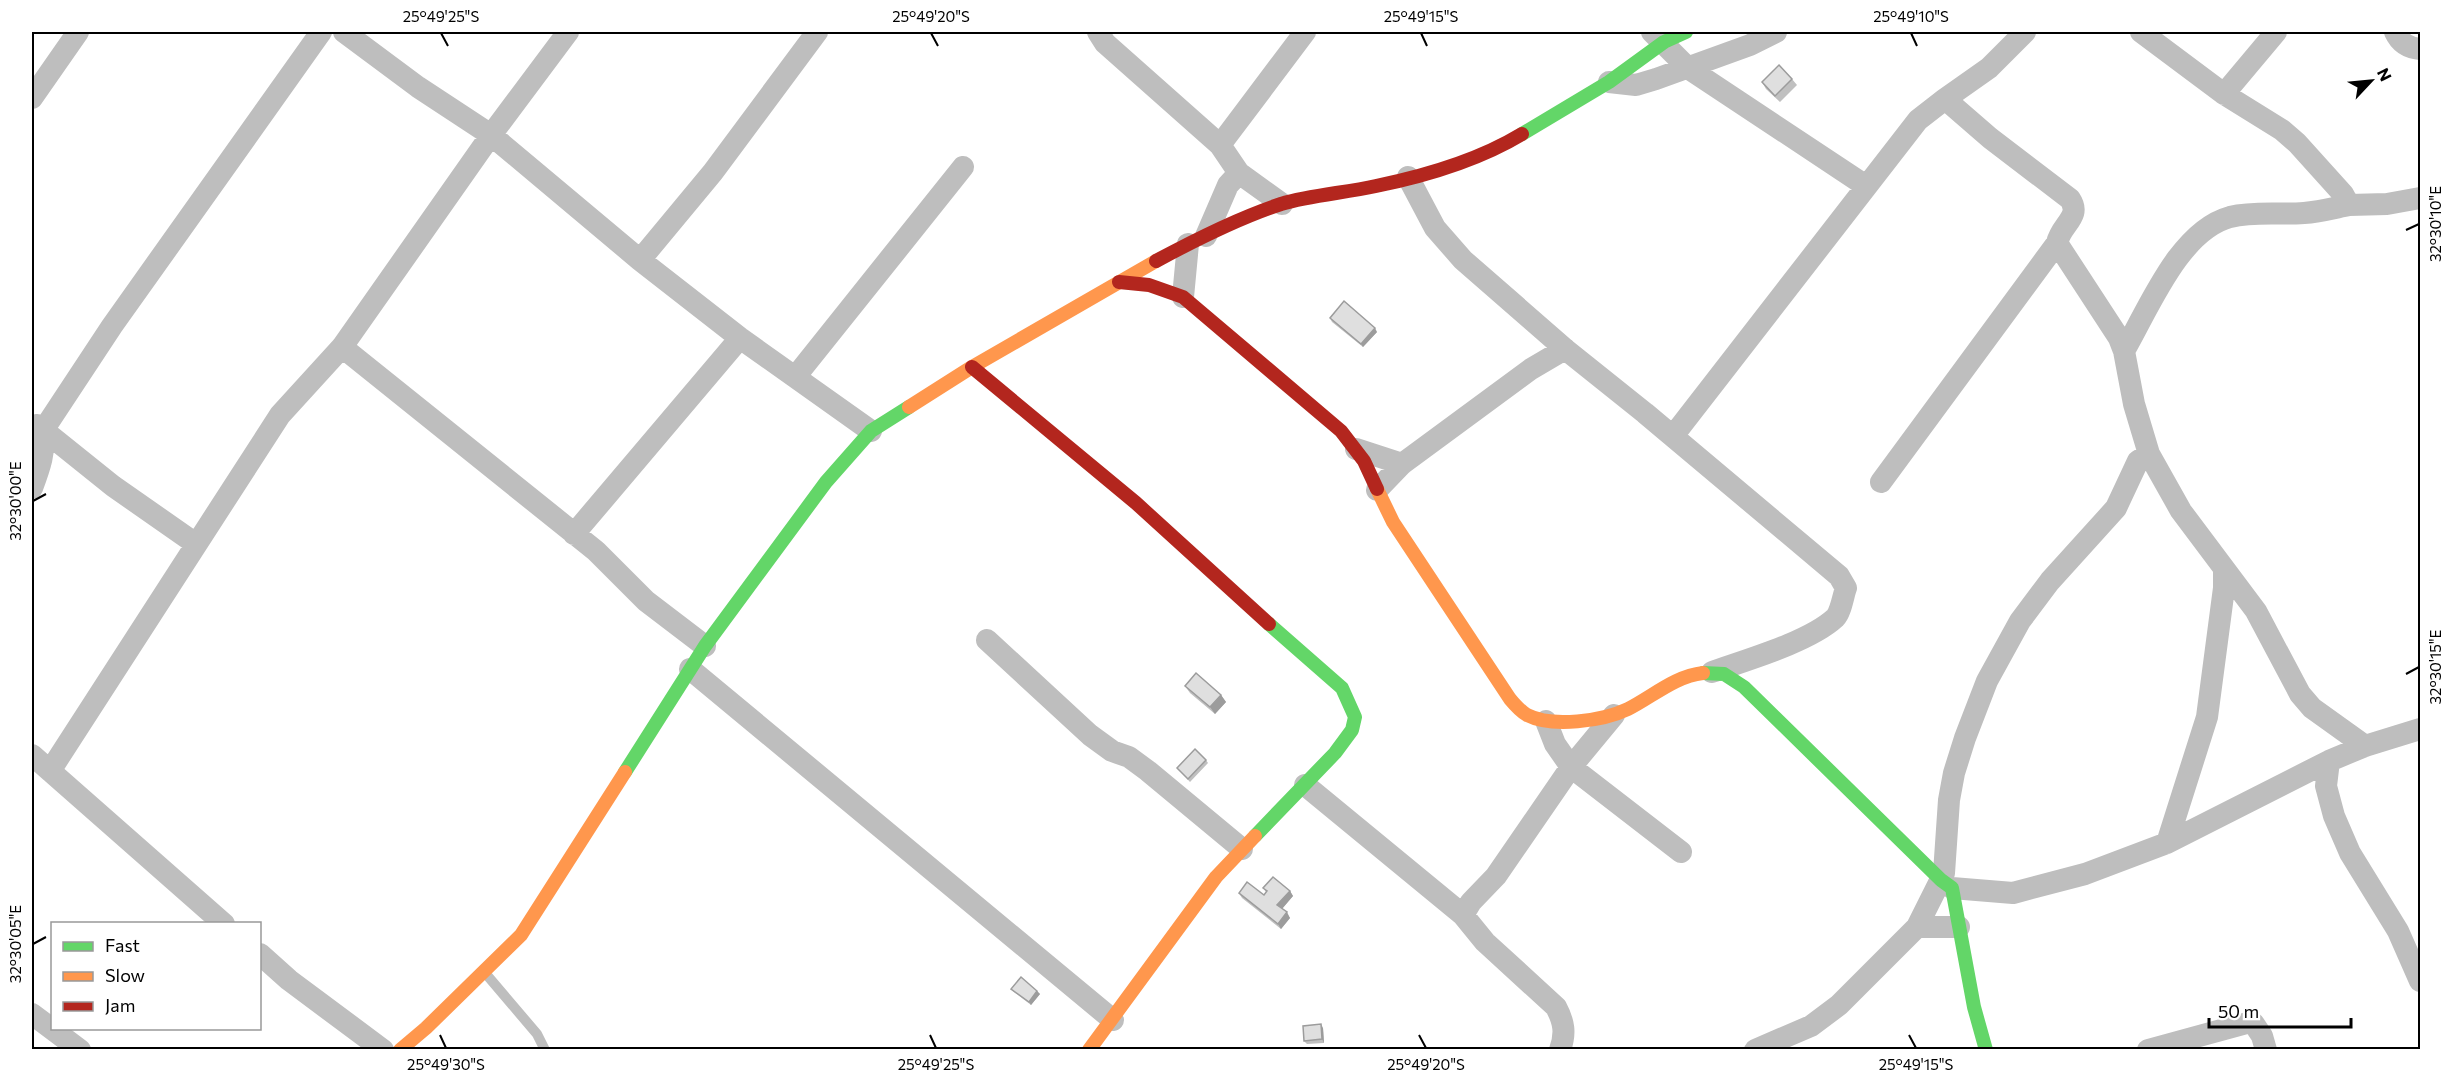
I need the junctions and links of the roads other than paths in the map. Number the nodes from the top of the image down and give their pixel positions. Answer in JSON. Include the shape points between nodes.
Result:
{"nodes":[{"id":1,"x":78,"y":32,"type":"edge"},
{"id":2,"x":321,"y":32,"type":"edge"},
{"id":3,"x":344,"y":32,"type":"edge"},
{"id":4,"x":568,"y":32,"type":"edge"},
{"id":5,"x":817,"y":32,"type":"edge"},
{"id":6,"x":1098,"y":32,"type":"edge"},
{"id":7,"x":1305,"y":32,"type":"edge"},
{"id":8,"x":1686,"y":32,"type":"edge"},
{"id":9,"x":1776,"y":32,"type":"edge"},
{"id":10,"x":2025,"y":32,"type":"edge"},
{"id":11,"x":2141,"y":32,"type":"edge"},
{"id":12,"x":2276,"y":32,"type":"edge"},
{"id":13,"x":2395,"y":32,"type":"edge"},
{"id":14,"x":1658,"y":37,"type":"edge"},
{"id":15,"x":2421,"y":49,"type":"edge"},
{"id":16,"x":1688,"y":68,"type":"junction"},
{"id":17,"x":1609,"y":82,"type":"junction"},
{"id":18,"x":2224,"y":94,"type":"junction"},
{"id":19,"x":32,"y":98,"type":"edge"},
{"id":20,"x":1944,"y":99,"type":"junction"},
{"id":21,"x":491,"y":135,"type":"junction"},
{"id":22,"x":1220,"y":145,"type":"junction"},
{"id":23,"x":963,"y":167,"type":"dead end"},
{"id":24,"x":1239,"y":173,"type":"junction"},
{"id":25,"x":1408,"y":177,"type":"junction"},
{"id":26,"x":1866,"y":186,"type":"junction"},
{"id":27,"x":2421,"y":198,"type":"edge"},
{"id":28,"x":1282,"y":204,"type":"junction"},
{"id":29,"x":2349,"y":205,"type":"junction"},
{"id":30,"x":1197,"y":240,"type":"junction"},
{"id":31,"x":2057,"y":243,"type":"junction"},
{"id":32,"x":640,"y":260,"type":"junction"},
{"id":33,"x":1119,"y":282,"type":"junction"},
{"id":34,"x":1183,"y":297,"type":"junction"},
{"id":35,"x":740,"y":338,"type":"junction"},
{"id":36,"x":342,"y":347,"type":"junction"},
{"id":37,"x":1565,"y":349,"type":"junction"},
{"id":38,"x":2124,"y":351,"type":"junction"},
{"id":39,"x":972,"y":368,"type":"junction"},
{"id":40,"x":796,"y":376,"type":"junction"},
{"id":41,"x":38,"y":425,"type":"edge"},
{"id":42,"x":871,"y":431,"type":"junction"},
{"id":43,"x":1673,"y":436,"type":"junction"},
{"id":44,"x":1356,"y":449,"type":"junction"},
{"id":45,"x":2150,"y":454,"type":"junction"},
{"id":46,"x":1402,"y":464,"type":"junction"},
{"id":47,"x":1881,"y":482,"type":"dead end"},
{"id":48,"x":32,"y":488,"type":"edge"},
{"id":49,"x":1377,"y":490,"type":"junction"},
{"id":50,"x":574,"y":534,"type":"junction"},
{"id":51,"x":196,"y":544,"type":"junction"},
{"id":52,"x":2224,"y":569,"type":"junction"},
{"id":53,"x":987,"y":640,"type":"dead end"},
{"id":54,"x":705,"y":645,"type":"junction"},
{"id":55,"x":690,"y":669,"type":"junction"},
{"id":56,"x":1712,"y":672,"type":"junction"},
{"id":57,"x":1614,"y":715,"type":"junction"},
{"id":58,"x":1546,"y":721,"type":"junction"},
{"id":59,"x":2421,"y":729,"type":"edge"},
{"id":60,"x":2365,"y":746,"type":"junction"},
{"id":61,"x":32,"y":755,"type":"edge"},
{"id":62,"x":2329,"y":760,"type":"junction"},
{"id":63,"x":1571,"y":767,"type":"junction"},
{"id":64,"x":50,"y":771,"type":"junction"},
{"id":65,"x":1305,"y":784,"type":"junction"},
{"id":66,"x":2167,"y":843,"type":"junction"},
{"id":67,"x":1242,"y":849,"type":"junction"},
{"id":68,"x":1681,"y":852,"type":"dead end"},
{"id":69,"x":1947,"y":884,"type":"junction"},
{"id":70,"x":1463,"y":915,"type":"junction"},
{"id":71,"x":222,"y":922,"type":"edge"},
{"id":72,"x":1917,"y":927,"type":"junction"},
{"id":73,"x":1959,"y":927,"type":"junction"},
{"id":74,"x":261,"y":955,"type":"edge"},
{"id":75,"x":484,"y":972,"type":"junction"},
{"id":76,"x":2421,"y":981,"type":"edge"},
{"id":77,"x":32,"y":1014,"type":"edge"},
{"id":78,"x":1113,"y":1020,"type":"junction"},
{"id":79,"x":51,"y":1028,"type":"edge"},
{"id":80,"x":53,"y":1030,"type":"edge"},
{"id":81,"x":80,"y":1050,"type":"edge"},
{"id":82,"x":383,"y":1050,"type":"edge"},
{"id":83,"x":400,"y":1050,"type":"edge"},
{"id":84,"x":545,"y":1050,"type":"edge"},
{"id":85,"x":1089,"y":1050,"type":"edge"},
{"id":86,"x":1560,"y":1050,"type":"edge"},
{"id":87,"x":1755,"y":1050,"type":"edge"},
{"id":88,"x":1986,"y":1050,"type":"edge"},
{"id":89,"x":2148,"y":1050,"type":"edge"},
{"id":90,"x":2266,"y":1050,"type":"edge"}],
"edges":[{"from":1,"to":19,"type":"street"},
{"from":2,"to":41,"type":"street"},
{"from":3,"to":21,"type":"street"},
{"from":4,"to":21,"type":"street"},
{"from":5,"to":32,"type":"street","via":[[713,172]]},
{"from":6,"to":22,"type":"street","via":[[1105,43]]},
{"from":7,"to":22,"type":"street"},
{"from":8,"to":14,"type":"street"},
{"from":9,"to":16,"type":"street"},
{"from":10,"to":20,"type":"street","via":[[1989,68]]},
{"from":11,"to":18,"type":"street"},
{"from":12,"to":18,"type":"street"},
{"from":13,"to":15,"type":"street","via":[[2411,48]]},
{"from":14,"to":16,"type":"street"},
{"from":14,"to":17,"type":"street"},
{"from":16,"to":17,"type":"street","via":[[1636,85]]},
{"from":16,"to":26,"type":"street"},
{"from":17,"to":25,"type":"street","via":[[1509,142]]},
{"from":18,"to":29,"type":"street","via":[[2290,137]]},
{"from":20,"to":26,"type":"street","via":[[1918,120]]},
{"from":20,"to":31,"type":"street","via":[[2070,199],[2075,212]]},
{"from":21,"to":32,"type":"street"},
{"from":21,"to":36,"type":"street"},
{"from":22,"to":24,"type":"street"},
{"from":23,"to":40,"type":"street"},
{"from":24,"to":28,"type":"street"},
{"from":24,"to":30,"type":"street"},
{"from":25,"to":28,"type":"street"},
{"from":25,"to":37,"type":"street","via":[[1435,228],[1463,261]]},
{"from":26,"to":43,"type":"street"},
{"from":27,"to":29,"type":"street"},
{"from":28,"to":30,"type":"street"},
{"from":29,"to":38,"type":"street","via":[[2304,213],[2263,212],[2229,218],[2198,235],[2170,267]]},
{"from":30,"to":33,"type":"street"},
{"from":30,"to":34,"type":"street"},
{"from":31,"to":38,"type":"street"},
{"from":31,"to":47,"type":"street"},
{"from":32,"to":35,"type":"street"},
{"from":33,"to":34,"type":"street","via":[[1149,285]]},
{"from":33,"to":39,"type":"street"},
{"from":34,"to":44,"type":"street","via":[[1341,431]]},
{"from":35,"to":40,"type":"street"},
{"from":35,"to":50,"type":"street"},
{"from":36,"to":50,"type":"street"},
{"from":36,"to":51,"type":"street","via":[[280,415]]},
{"from":37,"to":43,"type":"street"},
{"from":37,"to":46,"type":"street","via":[[1531,369]]},
{"from":38,"to":45,"type":"street","via":[[2134,404]]},
{"from":39,"to":42,"type":"street"},
{"from":39,"to":65,"type":"street","via":[[1136,503],[1342,688],[1355,717],[1352,730]]},
{"from":40,"to":42,"type":"street"},
{"from":41,"to":48,"type":"street","via":[[45,447]]},
{"from":41,"to":51,"type":"street","via":[[113,486]]},
{"from":42,"to":54,"type":"street","via":[[826,482]]},
{"from":43,"to":56,"type":"street","via":[[1839,576],[1846,588],[1837,617],[1776,650]]},
{"from":44,"to":46,"type":"street"},
{"from":44,"to":49,"type":"street"},
{"from":45,"to":52,"type":"street","via":[[2181,511]]},
{"from":45,"to":69,"type":"street","via":[[2134,467],[2116,508],[2050,581],[2020,621],[1987,681],[1954,773],[1949,800]]},
{"from":46,"to":49,"type":"street"},
{"from":49,"to":58,"type":"street","via":[[1393,522],[1510,699],[1528,716]]},
{"from":50,"to":54,"type":"street","via":[[646,601]]},
{"from":51,"to":64,"type":"street"},
{"from":52,"to":60,"type":"street","via":[[2256,611],[2300,694],[2312,708]]},
{"from":52,"to":66,"type":"street","via":[[2207,717]]},
{"from":53,"to":67,"type":"street","via":[[1090,735],[1148,771]]},
{"from":54,"to":55,"type":"street"},
{"from":55,"to":75,"type":"street","via":[[521,935]]},
{"from":55,"to":78,"type":"street"},
{"from":56,"to":57,"type":"street","via":[[1675,682]]},
{"from":56,"to":69,"type":"street","via":[[1737,681],[1754,696]]},
{"from":57,"to":58,"type":"street"},
{"from":57,"to":63,"type":"street"},
{"from":58,"to":63,"type":"street","via":[[1555,744]]},
{"from":59,"to":60,"type":"street"},
{"from":60,"to":62,"type":"street"},
{"from":61,"to":64,"type":"street"},
{"from":62,"to":66,"type":"street"},
{"from":62,"to":76,"type":"street","via":[[2326,786],[2334,816]]},
{"from":63,"to":68,"type":"street"},
{"from":63,"to":70,"type":"street","via":[[1496,876]]},
{"from":64,"to":71,"type":"street"},
{"from":65,"to":67,"type":"street"},
{"from":65,"to":70,"type":"street"},
{"from":66,"to":69,"type":"street","via":[[2085,874],[2013,893]]},
{"from":67,"to":78,"type":"street","via":[[1216,877]]},
{"from":69,"to":72,"type":"street"},
{"from":69,"to":73,"type":"street"},
{"from":70,"to":86,"type":"street","via":[[1485,942],[1556,1006],[1563,1020]]},
{"from":72,"to":73,"type":"street"},
{"from":72,"to":87,"type":"street","via":[[1839,1005],[1811,1026]]},
{"from":73,"to":88,"type":"street"},
{"from":74,"to":82,"type":"street"},
{"from":75,"to":83,"type":"street"},
{"from":75,"to":84,"type":"lane","via":[[537,1034]]},
{"from":77,"to":79,"type":"street"},
{"from":78,"to":85,"type":"street"},
{"from":80,"to":81,"type":"street"},
{"from":89,"to":90,"type":"street","via":[[2247,1023],[2254,1024]]}]}
